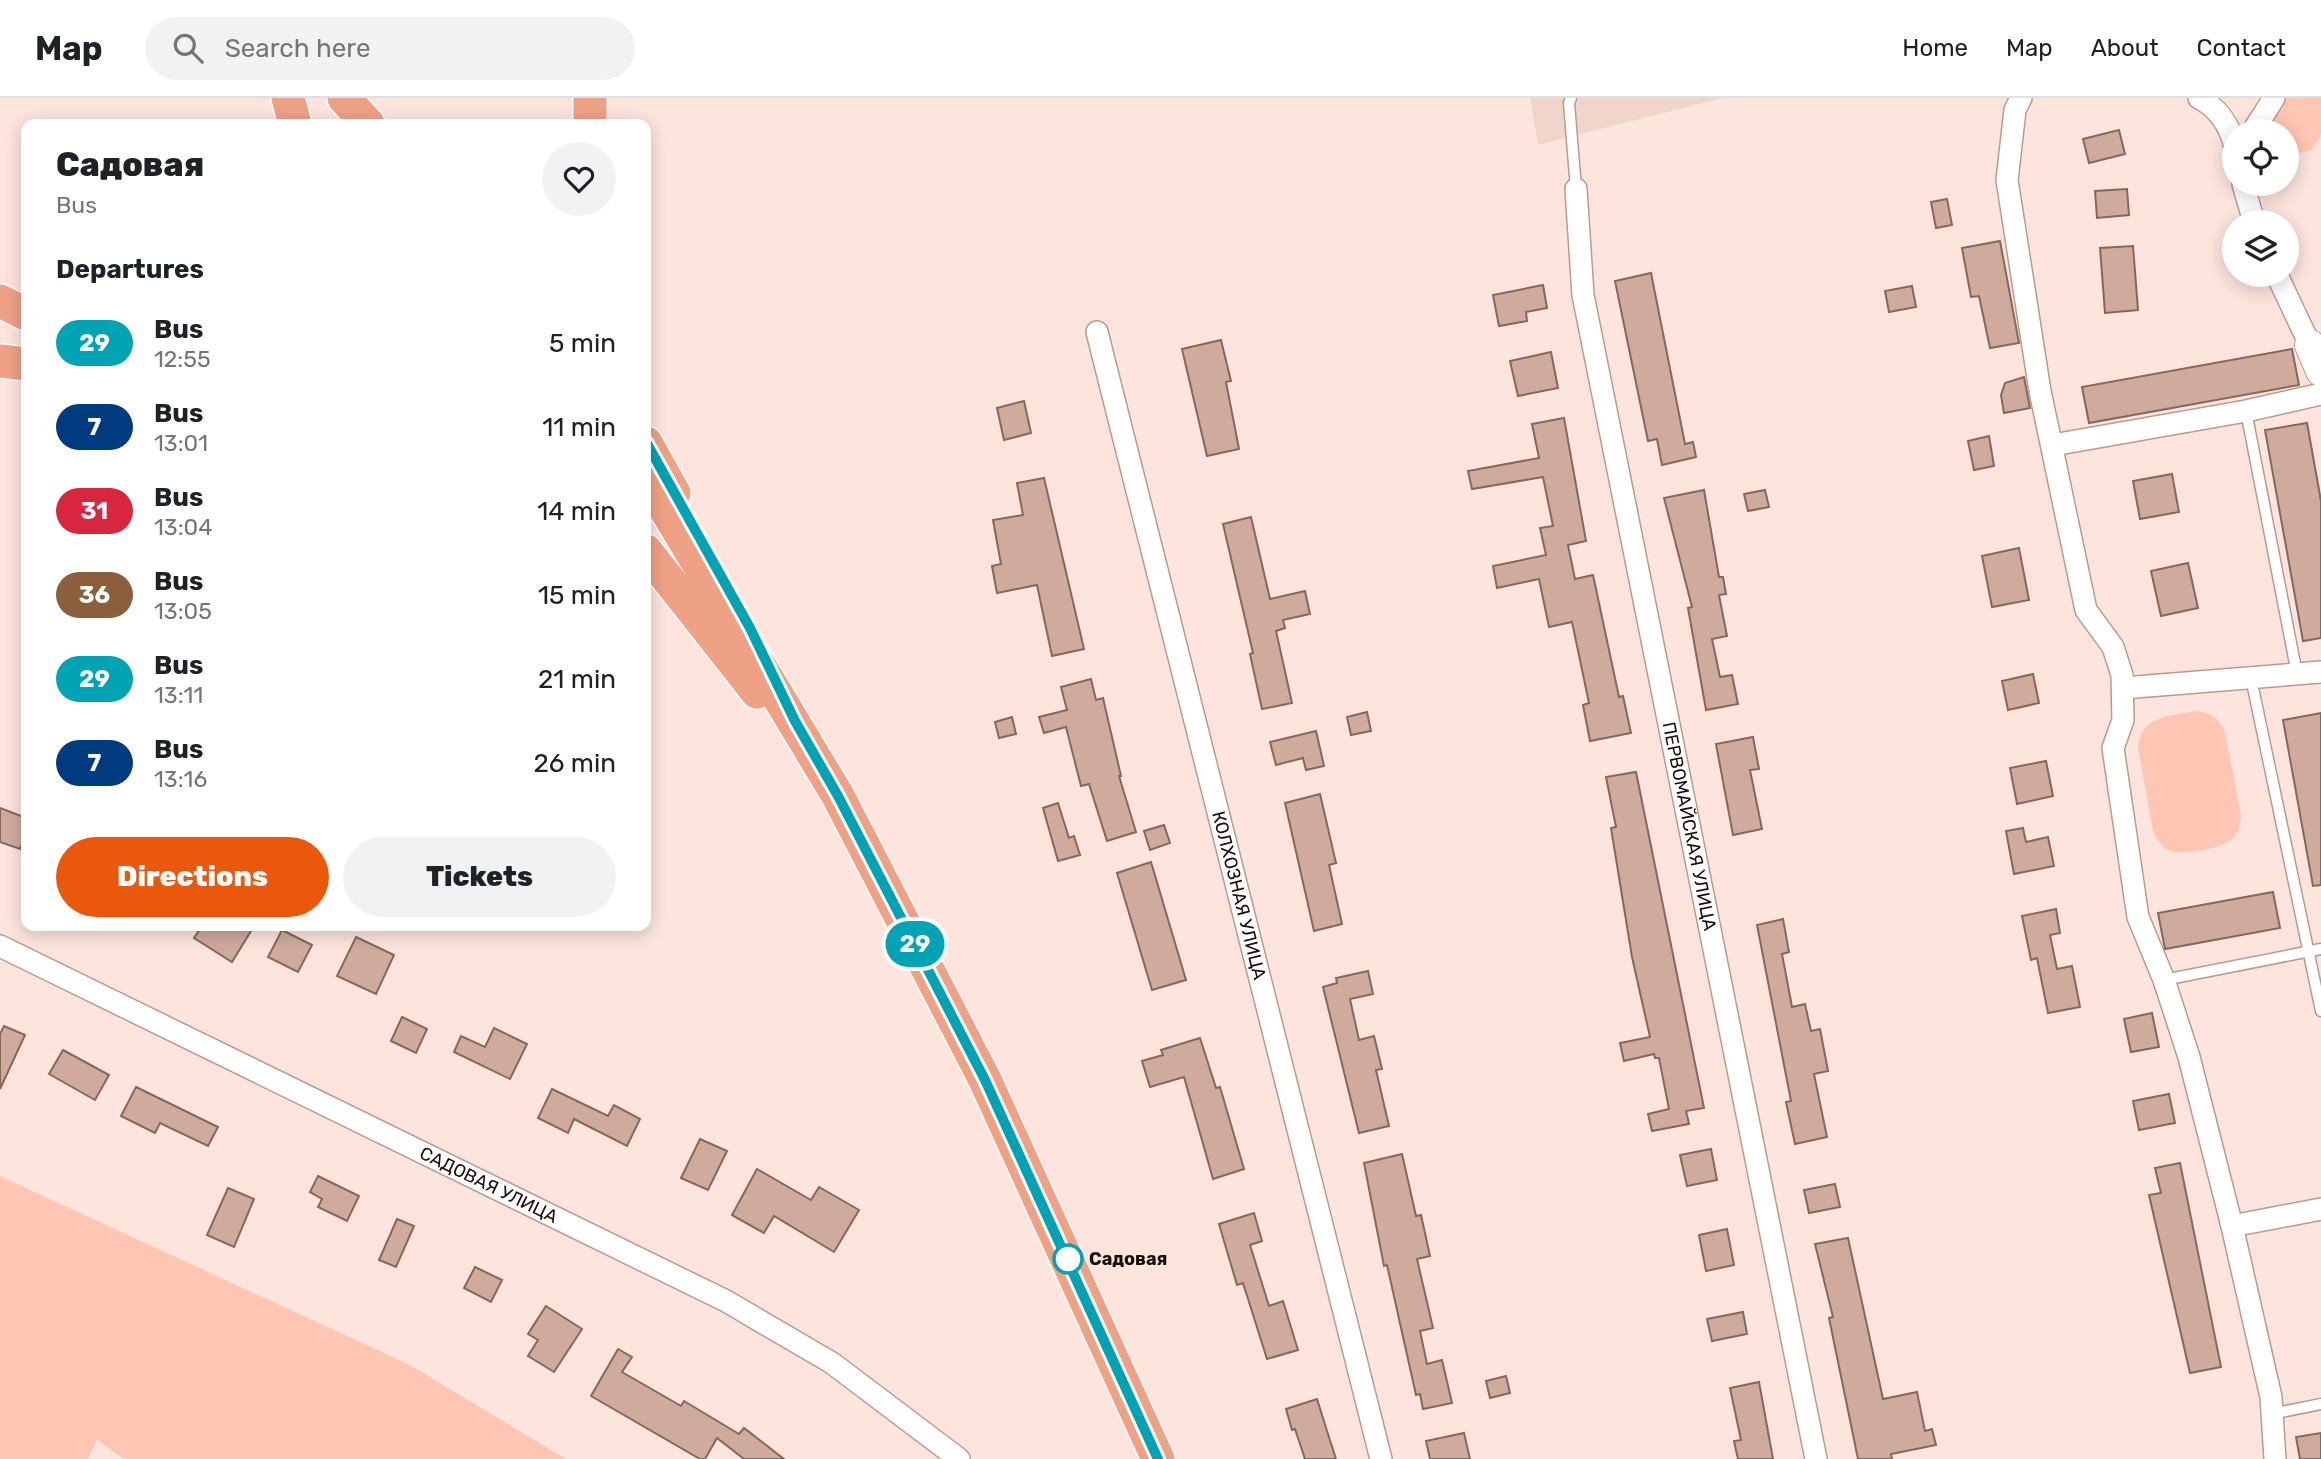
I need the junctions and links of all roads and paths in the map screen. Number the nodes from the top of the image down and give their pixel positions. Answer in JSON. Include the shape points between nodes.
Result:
{"nodes":[{"id":1,"x":288,"y":98,"type":"edge"},
{"id":2,"x":344,"y":98,"type":"edge"},
{"id":3,"x":590,"y":98,"type":"edge"},
{"id":4,"x":1571,"y":98,"type":"edge"},
{"id":5,"x":2021,"y":98,"type":"edge"},
{"id":6,"x":2199,"y":98,"type":"edge"},
{"id":7,"x":2274,"y":98,"type":"edge"},
{"id":8,"x":294,"y":119,"type":"edge"},
{"id":9,"x":363,"y":119,"type":"edge"},
{"id":10,"x":590,"y":119,"type":"edge"},
{"id":11,"x":2222,"y":119,"type":"edge"},
{"id":12,"x":2261,"y":119,"type":"edge"},
{"id":13,"x":1576,"y":189,"type":"joint"},
{"id":14,"x":2283,"y":287,"type":"edge"},
{"id":15,"x":0,"y":301,"type":"edge"},
{"id":16,"x":21,"y":312,"type":"edge"},
{"id":17,"x":1097,"y":332,"type":"dead end"},
{"id":18,"x":2317,"y":353,"type":"edge"},
{"id":19,"x":0,"y":361,"type":"edge"},
{"id":20,"x":21,"y":363,"type":"edge"},
{"id":21,"x":2321,"y":394,"type":"edge"},
{"id":22,"x":2246,"y":411,"type":"junction"},
{"id":23,"x":2053,"y":445,"type":"junction"},
{"id":24,"x":651,"y":452,"type":"edge"},
{"id":25,"x":651,"y":485,"type":"edge"},
{"id":26,"x":651,"y":557,"type":"edge"},
{"id":27,"x":2321,"y":672,"type":"edge"},
{"id":28,"x":2297,"y":674,"type":"junction"},
{"id":29,"x":2251,"y":678,"type":"junction"},
{"id":30,"x":2123,"y":688,"type":"junction"},
{"id":31,"x":795,"y":721,"type":"junction"},
{"id":32,"x":838,"y":796,"type":"junction"},
{"id":33,"x":0,"y":946,"type":"edge"},
{"id":34,"x":2315,"y":950,"type":"edge"},
{"id":35,"x":2164,"y":980,"type":"junction"},
{"id":36,"x":2321,"y":1012,"type":"edge"},
{"id":37,"x":2321,"y":1209,"type":"edge"},
{"id":38,"x":2232,"y":1226,"type":"junction"},
{"id":39,"x":2321,"y":1404,"type":"edge"},
{"id":40,"x":2271,"y":1414,"type":"junction"},
{"id":41,"x":959,"y":1459,"type":"edge"},
{"id":42,"x":1158,"y":1459,"type":"edge"},
{"id":43,"x":1381,"y":1459,"type":"edge"},
{"id":44,"x":1816,"y":1459,"type":"edge"},
{"id":45,"x":2275,"y":1459,"type":"edge"}],
"edges":[{"from":1,"to":8,"type":"main road"},
{"from":2,"to":9,"type":"main road"},
{"from":3,"to":10,"type":"main road"},
{"from":4,"to":13,"type":"lane"},
{"from":5,"to":23,"type":"street","via":[[2015,110],[2007,180],[2040,391]]},
{"from":6,"to":11,"type":"street","via":[[2213,106]]},
{"from":7,"to":12,"type":"street"},
{"from":13,"to":44,"type":"street","name":"ПЕРВОМАЙСКАЯ УЛИЦА","via":[[1583,295]]},
{"from":14,"to":18,"type":"street"},
{"from":15,"to":16,"type":"main road"},
{"from":17,"to":43,"type":"street","name":"КОЛХОЗНАЯ УЛИЦА"},
{"from":19,"to":20,"type":"main road"},
{"from":21,"to":22,"type":"street"},
{"from":22,"to":23,"type":"street"},
{"from":22,"to":28,"type":"lane"},
{"from":23,"to":30,"type":"street","via":[[2086,610],[2112,647]]},
{"from":24,"to":31,"type":"main road","via":[[750,628]]},
{"from":25,"to":31,"type":"main road"},
{"from":26,"to":32,"type":"main road"},
{"from":27,"to":28,"type":"street"},
{"from":28,"to":29,"type":"street"},
{"from":29,"to":30,"type":"street"},
{"from":29,"to":34,"type":"lane"},
{"from":30,"to":35,"type":"street","via":[[2123,719],[2113,748],[2138,917]]},
{"from":31,"to":32,"type":"main road"},
{"from":32,"to":42,"type":"main road","via":[[985,1080]]},
{"from":33,"to":41,"type":"street","name":"САДОВАЯ УЛИЦА","via":[[726,1301],[832,1363]]},
{"from":34,"to":35,"type":"lane"},
{"from":34,"to":36,"type":"lane"},
{"from":35,"to":38,"type":"street","via":[[2189,1057]]},
{"from":37,"to":38,"type":"street"},
{"from":38,"to":40,"type":"street"},
{"from":39,"to":40,"type":"lane"},
{"from":40,"to":45,"type":"street"}]}
